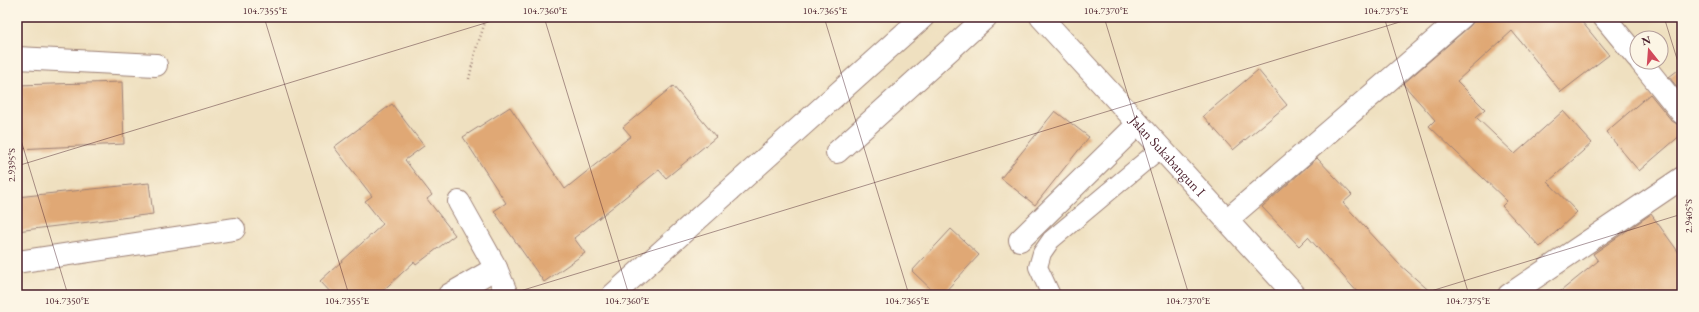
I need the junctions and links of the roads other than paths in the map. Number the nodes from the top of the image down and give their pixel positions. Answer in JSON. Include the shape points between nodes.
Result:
{"nodes":[{"id":1,"x":923,"y":17,"type":"edge"},
{"id":2,"x":986,"y":17,"type":"edge"},
{"id":3,"x":1041,"y":17,"type":"edge"},
{"id":4,"x":1462,"y":17,"type":"edge"},
{"id":5,"x":1604,"y":17,"type":"edge"},
{"id":6,"x":1629,"y":47,"type":"edge"},
{"id":7,"x":17,"y":58,"type":"edge"},
{"id":8,"x":156,"y":65,"type":"dead end"},
{"id":9,"x":1647,"y":70,"type":"edge"},
{"id":10,"x":1682,"y":113,"type":"edge"},
{"id":11,"x":1138,"y":124,"type":"junction"},
{"id":12,"x":1161,"y":148,"type":"junction"},
{"id":13,"x":837,"y":152,"type":"dead end"},
{"id":14,"x":1682,"y":178,"type":"edge"},
{"id":15,"x":459,"y":202,"type":"dead end"},
{"id":16,"x":1228,"y":220,"type":"junction"},
{"id":17,"x":234,"y":229,"type":"dead end"},
{"id":18,"x":1020,"y":240,"type":"dead end"},
{"id":19,"x":17,"y":262,"type":"edge"},
{"id":20,"x":496,"y":268,"type":"junction"},
{"id":21,"x":449,"y":295,"type":"edge"},
{"id":22,"x":507,"y":295,"type":"edge"},
{"id":23,"x":613,"y":295,"type":"edge"},
{"id":24,"x":1050,"y":295,"type":"edge"},
{"id":25,"x":1295,"y":295,"type":"edge"},
{"id":26,"x":1509,"y":295,"type":"edge"}],
"edges":[{"from":1,"to":23,"type":"street"},
{"from":2,"to":13,"type":"street"},
{"from":3,"to":11,"type":"street","name":"Jalan Sukabangun I"},
{"from":4,"to":16,"type":"street"},
{"from":5,"to":6,"type":"street"},
{"from":7,"to":8,"type":"street"},
{"from":9,"to":10,"type":"street"},
{"from":11,"to":12,"type":"street","name":"Jalan Sukabangun I"},
{"from":11,"to":18,"type":"street"},
{"from":12,"to":16,"type":"street","name":"Jalan Sukabangun I"},
{"from":12,"to":24,"type":"lane","via":[[1051,240],[1042,253],[1038,267]]},
{"from":14,"to":26,"type":"street"},
{"from":15,"to":20,"type":"street"},
{"from":16,"to":25,"type":"street","name":"Jalan Sukabangun I"},
{"from":17,"to":19,"type":"street"},
{"from":20,"to":21,"type":"street"},
{"from":20,"to":22,"type":"street"}]}
